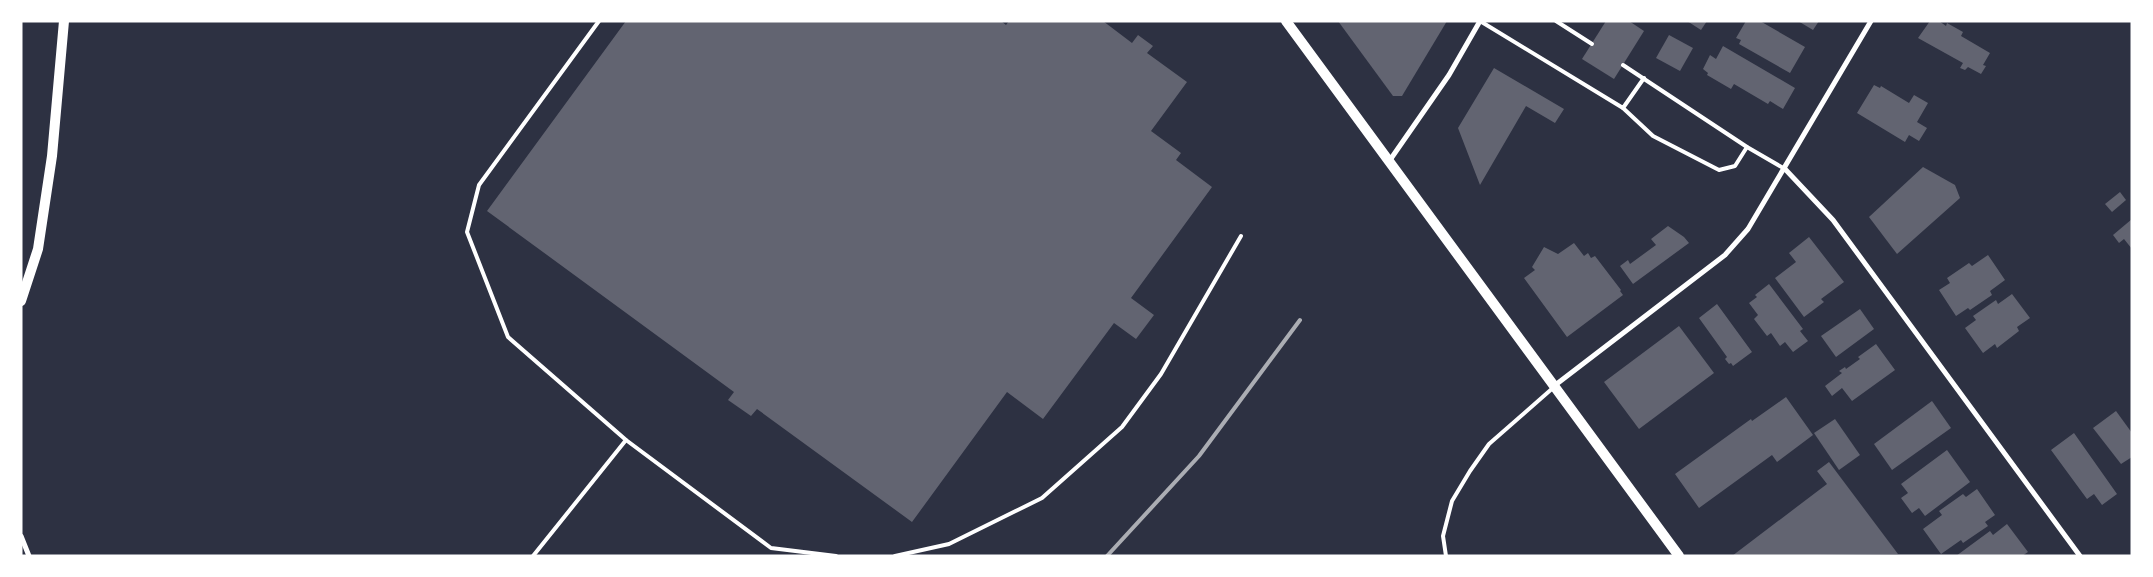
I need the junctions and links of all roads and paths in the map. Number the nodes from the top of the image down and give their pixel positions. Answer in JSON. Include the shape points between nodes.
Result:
{"nodes":[{"id":1,"x":64,"y":21,"type":"edge"},
{"id":2,"x":599,"y":21,"type":"edge"},
{"id":3,"x":1286,"y":21,"type":"edge"},
{"id":4,"x":1480,"y":21,"type":"edge"},
{"id":5,"x":1556,"y":21,"type":"edge"},
{"id":6,"x":1871,"y":21,"type":"edge"},
{"id":7,"x":1592,"y":44,"type":"dead end"},
{"id":8,"x":1623,"y":65,"type":"dead end"},
{"id":9,"x":1644,"y":78,"type":"junction"},
{"id":10,"x":1623,"y":108,"type":"junction"},
{"id":11,"x":1746,"y":147,"type":"junction"},
{"id":12,"x":1390,"y":160,"type":"junction"},
{"id":13,"x":1785,"y":169,"type":"junction"},
{"id":14,"x":1240,"y":236,"type":"dead end"},
{"id":15,"x":21,"y":301,"type":"edge"},
{"id":16,"x":1554,"y":386,"type":"junction"},
{"id":17,"x":626,"y":440,"type":"junction"},
{"id":18,"x":21,"y":536,"type":"edge"},
{"id":19,"x":29,"y":556,"type":"edge"},
{"id":20,"x":533,"y":556,"type":"edge"},
{"id":21,"x":836,"y":556,"type":"edge"},
{"id":22,"x":895,"y":556,"type":"edge"},
{"id":23,"x":1446,"y":556,"type":"edge"},
{"id":24,"x":1680,"y":556,"type":"edge"},
{"id":25,"x":2080,"y":556,"type":"edge"}],
"edges":[{"from":1,"to":15,"type":"main road","via":[[52,156],[38,249]]},
{"from":2,"to":17,"type":"lane","via":[[479,185],[467,232],[508,338]]},
{"from":3,"to":12,"type":"main road"},
{"from":4,"to":10,"type":"lane"},
{"from":4,"to":12,"type":"street","via":[[1449,75]]},
{"from":5,"to":7,"type":"lane"},
{"from":6,"to":13,"type":"street"},
{"from":8,"to":9,"type":"lane"},
{"from":9,"to":10,"type":"lane"},
{"from":9,"to":11,"type":"lane"},
{"from":10,"to":11,"type":"lane","via":[[1653,136],[1719,170],[1735,166]]},
{"from":11,"to":13,"type":"lane"},
{"from":12,"to":16,"type":"main road"},
{"from":13,"to":16,"type":"street","via":[[1748,229],[1725,255]]},
{"from":13,"to":25,"type":"street","via":[[1833,220]]},
{"from":14,"to":22,"type":"lane","via":[[1161,374],[1122,427],[1042,498],[950,544]]},
{"from":16,"to":23,"type":"lane","via":[[1490,444],[1470,471],[1452,501],[1443,536]]},
{"from":16,"to":24,"type":"main road"},
{"from":17,"to":20,"type":"lane"},
{"from":17,"to":21,"type":"lane","via":[[771,548]]},
{"from":18,"to":19,"type":"street"}]}
